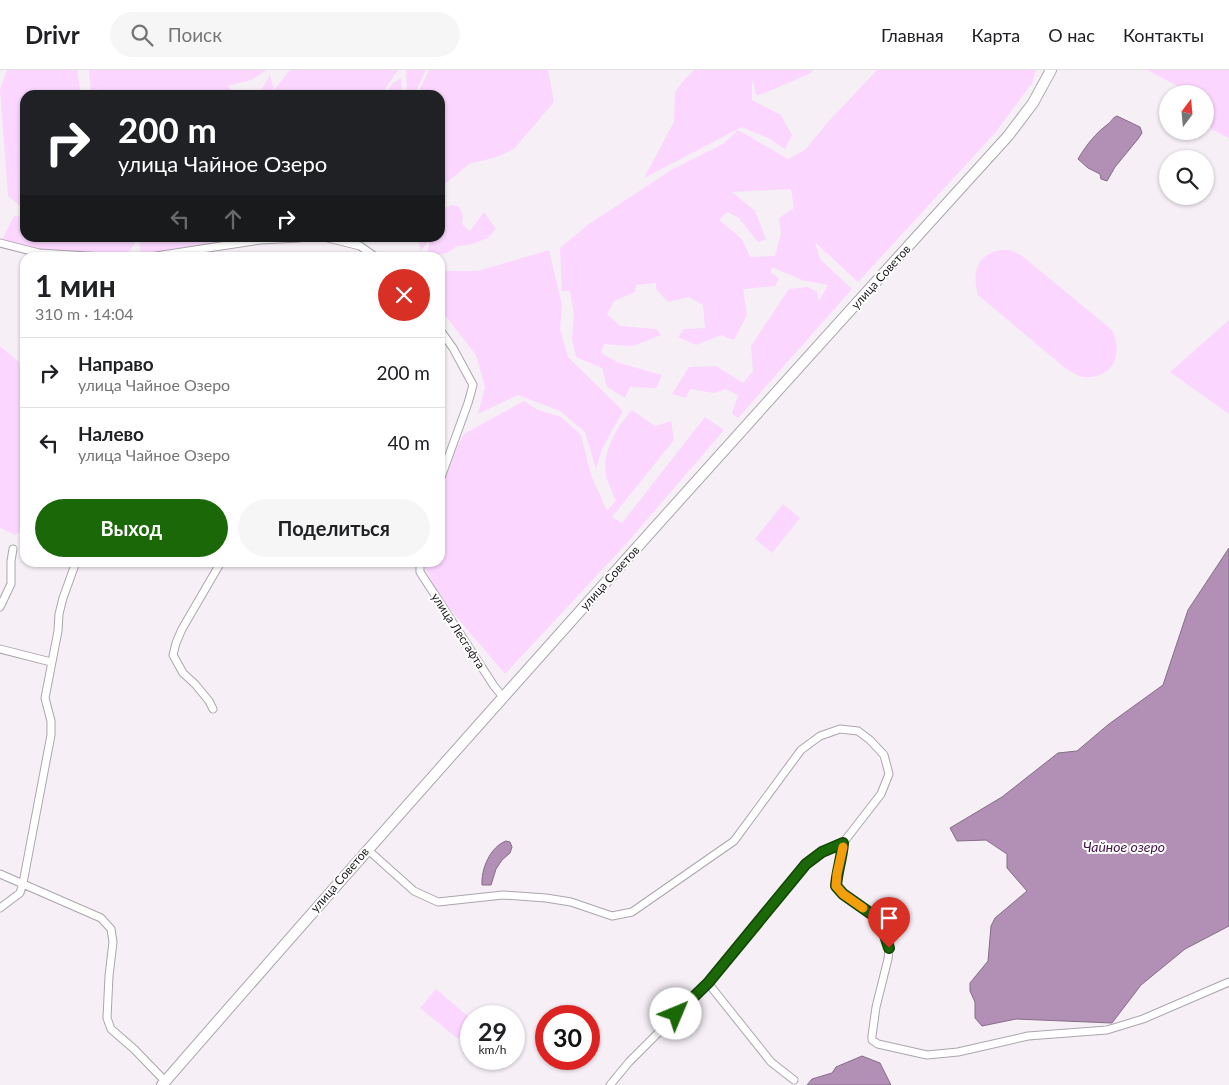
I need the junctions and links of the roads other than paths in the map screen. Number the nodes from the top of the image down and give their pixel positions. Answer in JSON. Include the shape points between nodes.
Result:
{"nodes":[{"id":1,"x":1051,"y":71,"type":"edge"},
{"id":2,"x":247,"y":242,"type":"edge"},
{"id":3,"x":344,"y":242,"type":"edge"},
{"id":4,"x":0,"y":243,"type":"edge"},
{"id":5,"x":36,"y":252,"type":"edge"},
{"id":6,"x":182,"y":252,"type":"edge"},
{"id":7,"x":368,"y":252,"type":"edge"},
{"id":8,"x":445,"y":336,"type":"edge"},
{"id":9,"x":445,"y":466,"type":"edge"},
{"id":10,"x":12,"y":549,"type":"dead end"},
{"id":11,"x":74,"y":567,"type":"edge"},
{"id":12,"x":218,"y":567,"type":"edge"},
{"id":13,"x":420,"y":567,"type":"edge"},
{"id":14,"x":0,"y":606,"type":"edge"},
{"id":15,"x":0,"y":649,"type":"edge"},
{"id":16,"x":51,"y":662,"type":"junction"},
{"id":17,"x":503,"y":697,"type":"junction"},
{"id":18,"x":213,"y":709,"type":"dead end"},
{"id":19,"x":843,"y":843,"type":"junction"},
{"id":20,"x":368,"y":849,"type":"junction"},
{"id":21,"x":0,"y":874,"type":"edge"},
{"id":22,"x":23,"y":883,"type":"junction"},
{"id":23,"x":0,"y":908,"type":"edge"},
{"id":24,"x":1229,"y":982,"type":"edge"},
{"id":25,"x":708,"y":983,"type":"junction"},
{"id":26,"x":794,"y":1080,"type":"dead end"},
{"id":27,"x":163,"y":1083,"type":"edge"},
{"id":28,"x":610,"y":1085,"type":"edge"}],
"edges":[{"from":1,"to":17,"type":"main road","name":"улица Советов","via":[[1033,103],[1008,136]]},
{"from":2,"to":6,"type":"street"},
{"from":3,"to":7,"type":"street"},
{"from":4,"to":5,"type":"street"},
{"from":8,"to":9,"type":"street","via":[[473,385]]},
{"from":10,"to":14,"type":"street","via":[[11,584]]},
{"from":11,"to":16,"type":"street","via":[[63,598]]},
{"from":12,"to":18,"type":"street","via":[[182,629],[173,655],[183,673],[210,701]]},
{"from":13,"to":17,"type":"street","name":"улица Лесгафта","via":[[420,572]]},
{"from":15,"to":16,"type":"street"},
{"from":16,"to":22,"type":"street","via":[[45,698],[52,735]]},
{"from":17,"to":20,"type":"main road","name":"улица Советов"},
{"from":19,"to":20,"type":"street","via":[[881,794],[889,774],[884,755],[870,740],[858,732],[840,729],[820,736],[801,750],[734,841],[632,912],[612,916],[571,902],[503,895],[438,902],[414,891]]},
{"from":19,"to":24,"type":"street","via":[[836,886],[880,920],[889,948],[872,1036],[878,1044],[927,1055],[958,1052],[1028,1036],[1107,1030],[1143,1019]]},
{"from":19,"to":25,"type":"street","via":[[822,852],[806,864]]},
{"from":20,"to":27,"type":"main road","name":"улица Советов"},
{"from":21,"to":22,"type":"street","name":"улица Советов"},
{"from":22,"to":23,"type":"street","via":[[20,893]]},
{"from":22,"to":27,"type":"street","name":"улица Советов","via":[[101,918],[111,929],[113,942],[107,1018],[111,1029],[134,1049]]},
{"from":25,"to":26,"type":"street","via":[[772,1062]]},
{"from":25,"to":28,"type":"street"}]}
